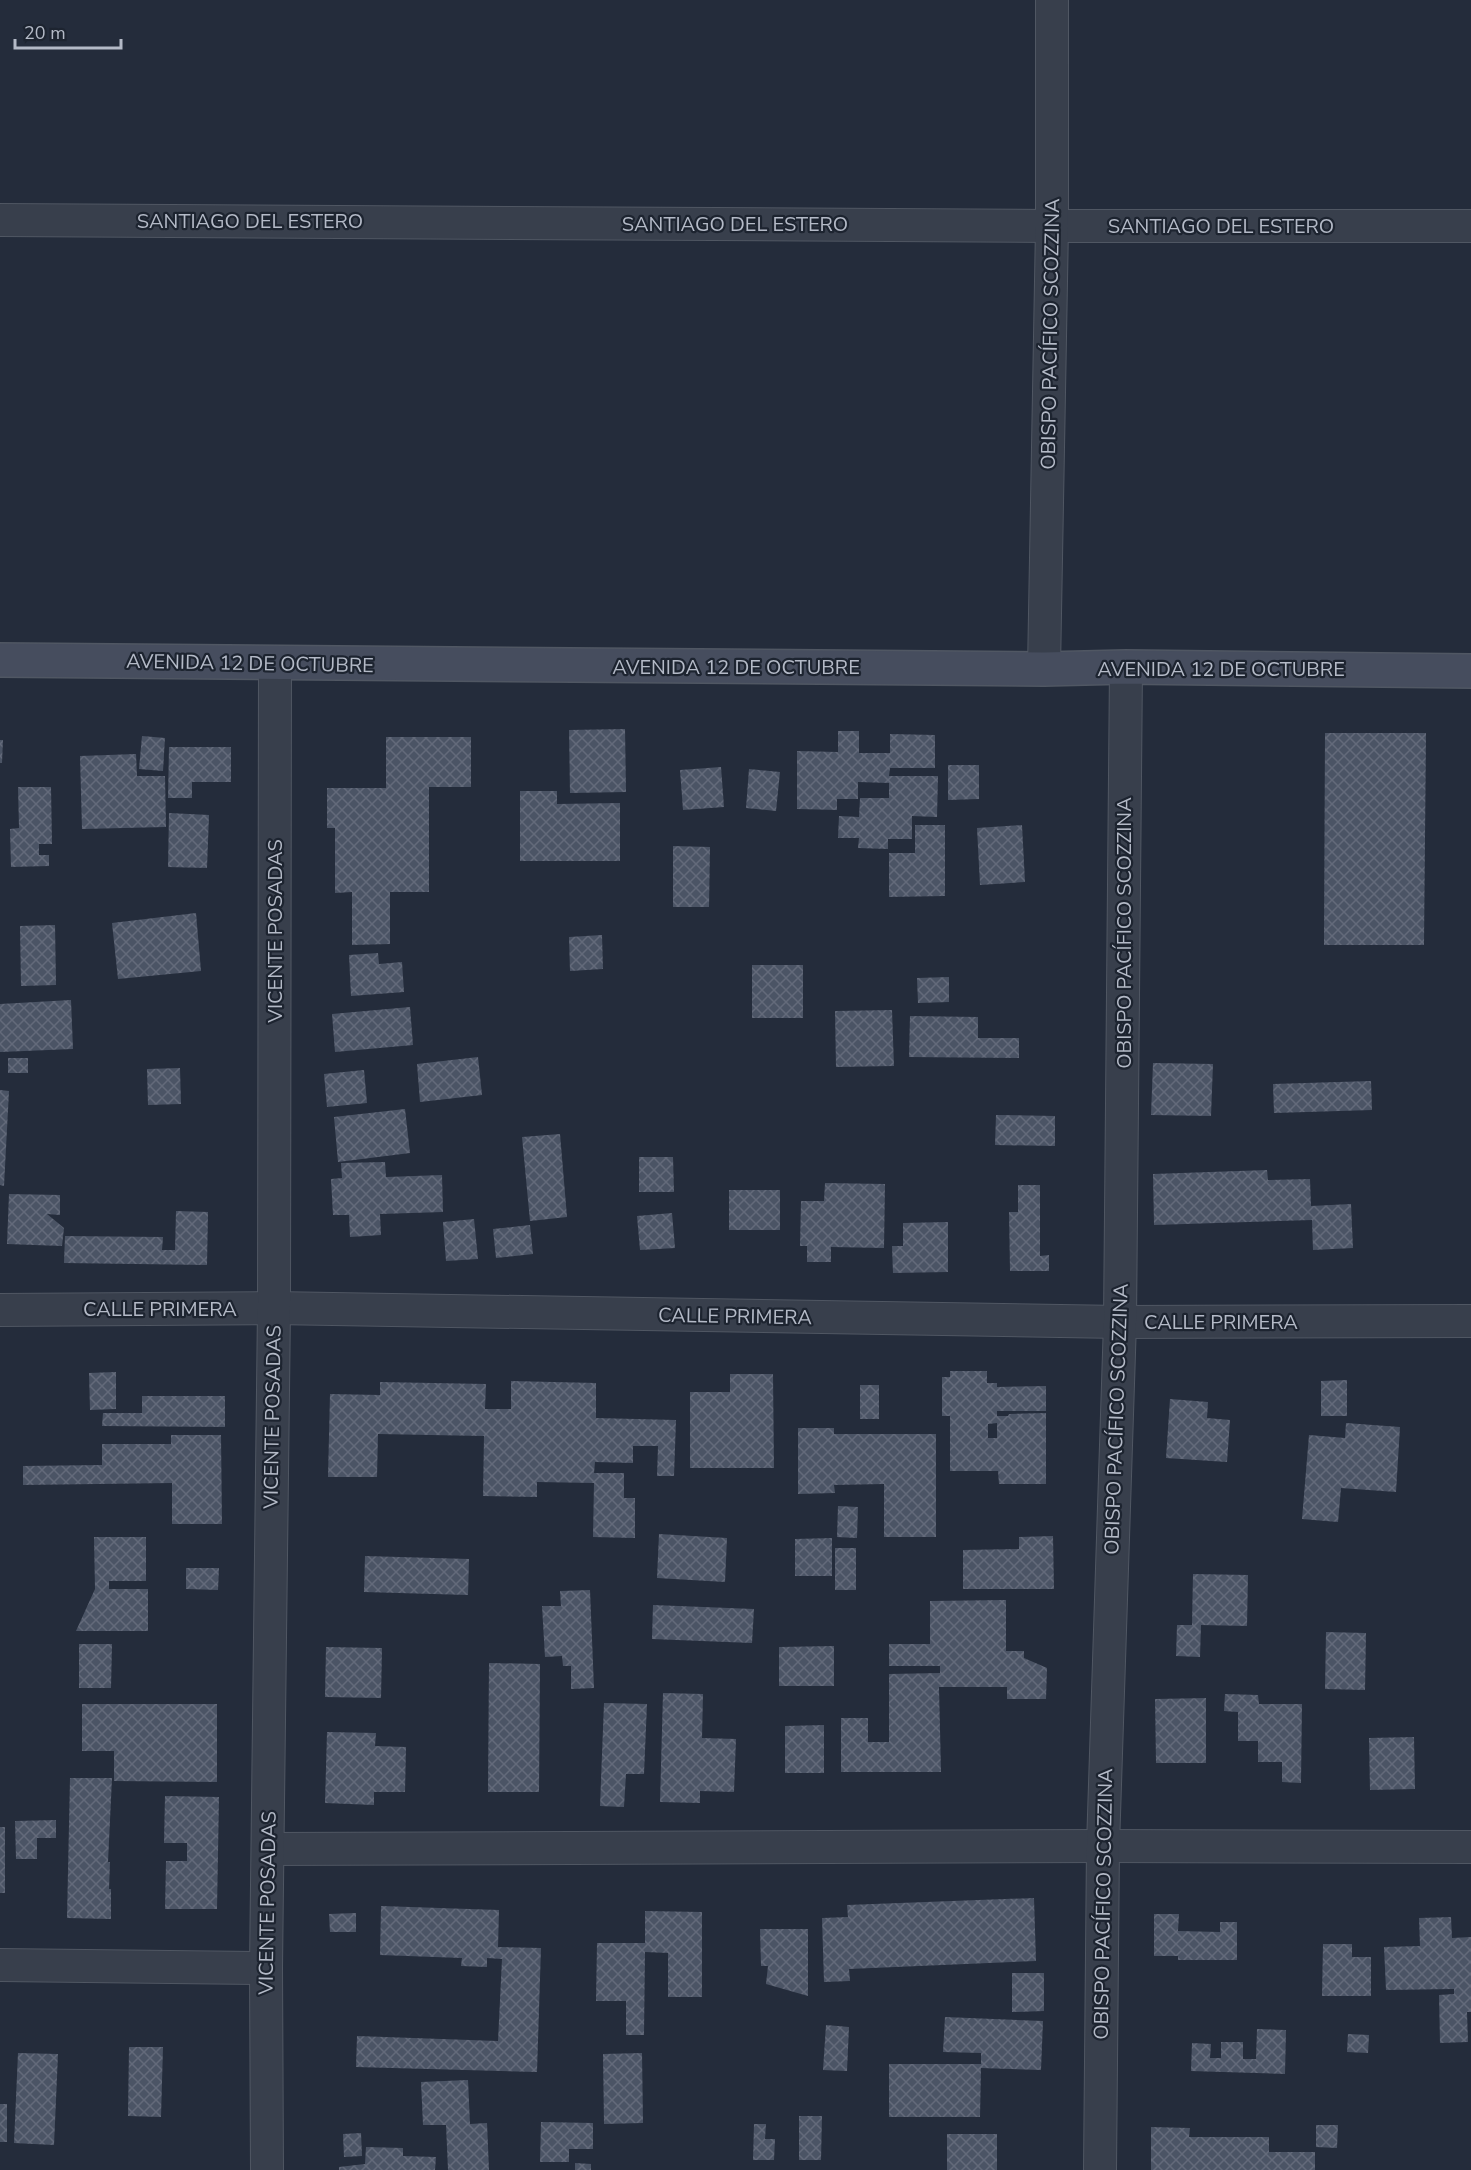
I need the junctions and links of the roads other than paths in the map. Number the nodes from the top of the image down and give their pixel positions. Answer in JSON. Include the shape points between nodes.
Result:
{"nodes":[{"id":1,"x":1052,"y":0,"type":"edge"},
{"id":2,"x":0,"y":220,"type":"edge"},
{"id":3,"x":1052,"y":226,"type":"junction"},
{"id":4,"x":1471,"y":226,"type":"edge"},
{"id":5,"x":0,"y":660,"type":"edge"},
{"id":6,"x":275,"y":664,"type":"junction"},
{"id":7,"x":1126,"y":667,"type":"junction"},
{"id":8,"x":1044,"y":669,"type":"junction"},
{"id":9,"x":1471,"y":671,"type":"edge"},
{"id":10,"x":274,"y":1308,"type":"junction"},
{"id":11,"x":0,"y":1310,"type":"edge"},
{"id":12,"x":1471,"y":1321,"type":"edge"},
{"id":13,"x":1120,"y":1322,"type":"junction"},
{"id":14,"x":1103,"y":1846,"type":"junction"},
{"id":15,"x":1471,"y":1846,"type":"edge"},
{"id":16,"x":268,"y":1849,"type":"junction"},
{"id":17,"x":0,"y":1965,"type":"edge"},
{"id":18,"x":266,"y":1968,"type":"junction"},
{"id":19,"x":267,"y":2170,"type":"edge"},
{"id":20,"x":1100,"y":2170,"type":"edge"}],
"edges":[{"from":1,"to":3,"type":"street","name":"OBISPO PACÍFICO SCOZZINA"},
{"from":2,"to":3,"type":"street","name":"SANTIAGO DEL ESTERO"},
{"from":3,"to":4,"type":"street","name":"SANTIAGO DEL ESTERO"},
{"from":3,"to":8,"type":"street","name":"OBISPO PACÍFICO SCOZZINA"},
{"from":5,"to":6,"type":"main road","name":"AVENIDA 12 DE OCTUBRE"},
{"from":6,"to":8,"type":"main road","name":"AVENIDA 12 DE OCTUBRE"},
{"from":6,"to":10,"type":"street","name":"VICENTE POSADAS"},
{"from":7,"to":8,"type":"main road","name":"AVENIDA 12 DE OCTUBRE"},
{"from":7,"to":9,"type":"main road","name":"AVENIDA 12 DE OCTUBRE"},
{"from":7,"to":13,"type":"street","name":"OBISPO PACÍFICO SCOZZINA"},
{"from":10,"to":11,"type":"street","name":"CALLE PRIMERA"},
{"from":10,"to":13,"type":"street","name":"CALLE PRIMERA"},
{"from":10,"to":16,"type":"street","name":"VICENTE POSADAS"},
{"from":12,"to":13,"type":"street","name":"CALLE PRIMERA"},
{"from":13,"to":14,"type":"street","name":"OBISPO PACÍFICO SCOZZINA"},
{"from":14,"to":15,"type":"street"},
{"from":14,"to":16,"type":"street"},
{"from":14,"to":20,"type":"street","name":"OBISPO PACÍFICO SCOZZINA"},
{"from":16,"to":18,"type":"street","name":"VICENTE POSADAS"},
{"from":17,"to":18,"type":"street"},
{"from":18,"to":19,"type":"street","name":"VICENTE POSADAS"}]}
